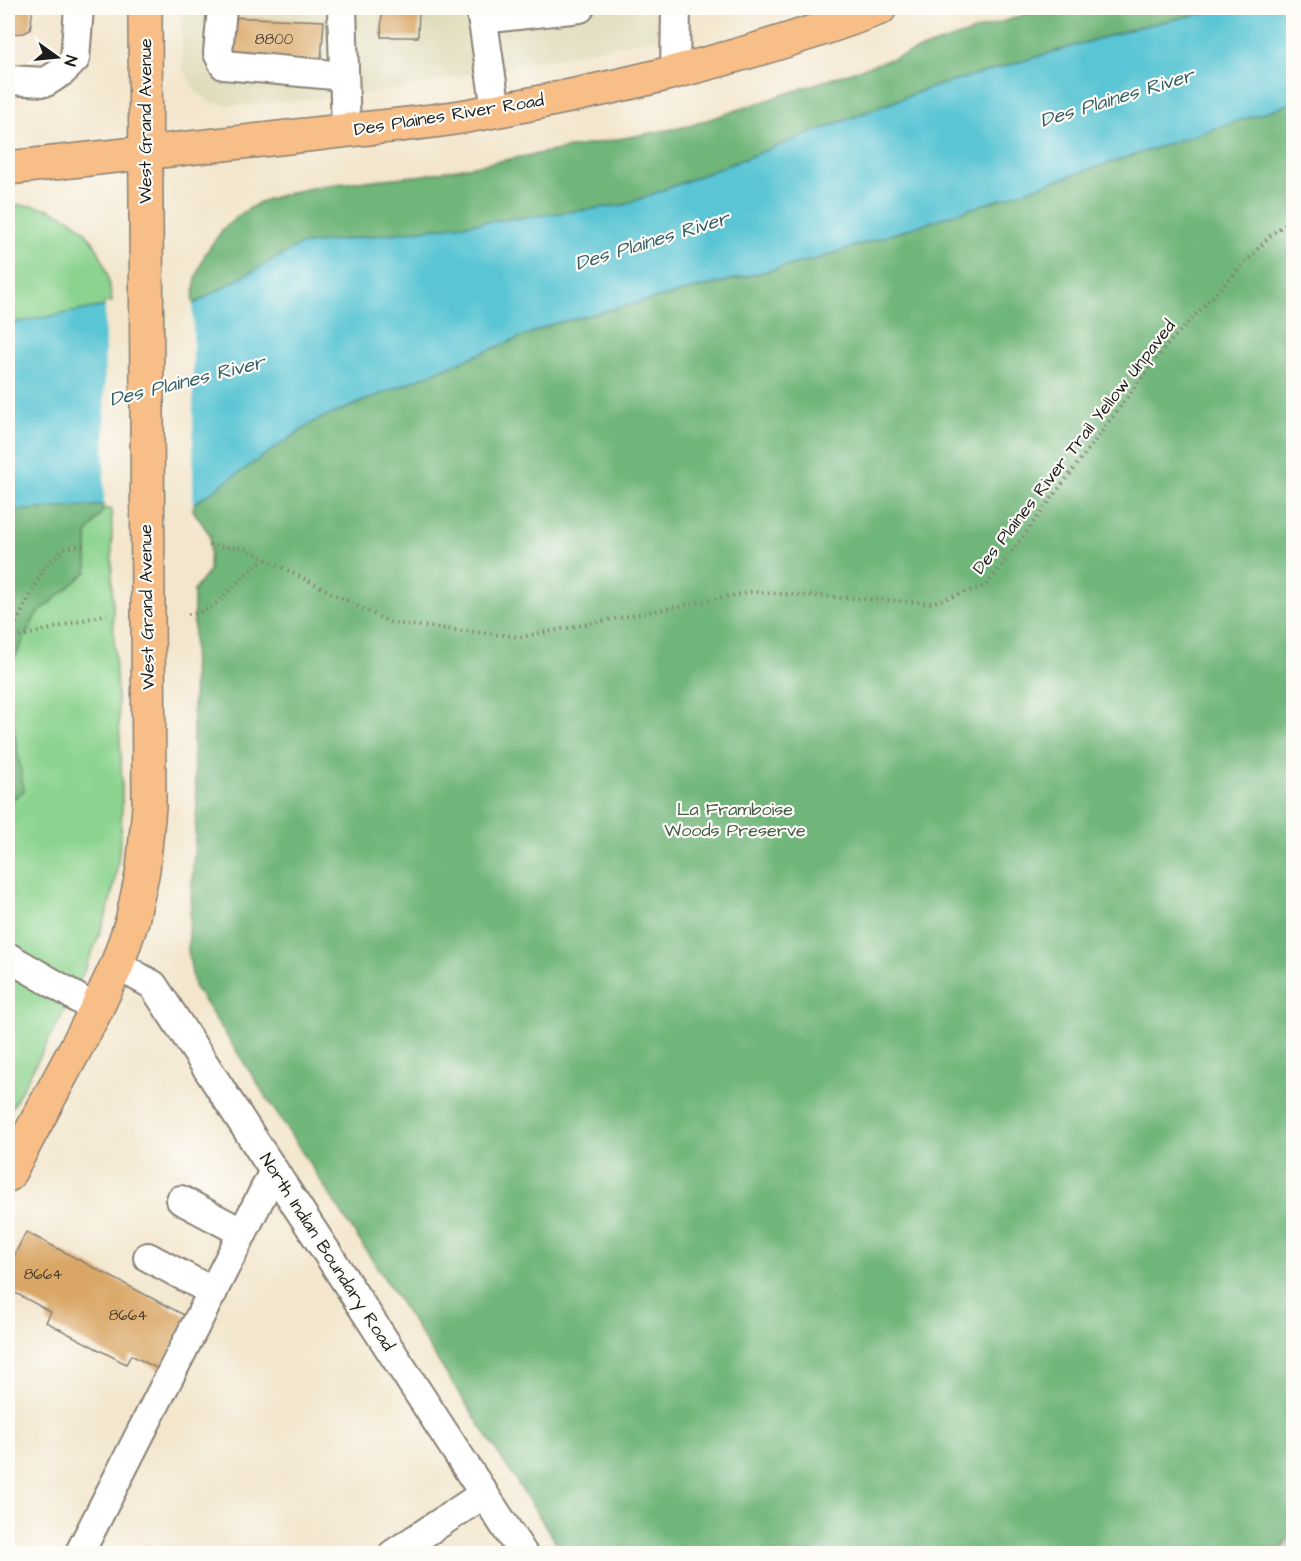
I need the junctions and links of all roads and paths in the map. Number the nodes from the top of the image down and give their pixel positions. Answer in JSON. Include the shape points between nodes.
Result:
{"nodes":[{"id":1,"x":78,"y":8,"type":"edge"},
{"id":2,"x":145,"y":8,"type":"edge"},
{"id":3,"x":222,"y":8,"type":"edge"},
{"id":4,"x":342,"y":8,"type":"edge"},
{"id":5,"x":580,"y":8,"type":"edge"},
{"id":6,"x":676,"y":8,"type":"edge"},
{"id":7,"x":880,"y":8,"type":"edge"},
{"id":8,"x":482,"y":13,"type":"edge"},
{"id":9,"x":675,"y":72,"type":"junction"},
{"id":10,"x":344,"y":76,"type":"junction"},
{"id":11,"x":8,"y":80,"type":"edge"},
{"id":12,"x":496,"y":110,"type":"junction"},
{"id":13,"x":346,"y":130,"type":"junction"},
{"id":14,"x":146,"y":154,"type":"junction"},
{"id":15,"x":8,"y":168,"type":"edge"},
{"id":16,"x":1293,"y":217,"type":"edge"},
{"id":17,"x":87,"y":544,"type":"dead end"},
{"id":18,"x":209,"y":544,"type":"dead end"},
{"id":19,"x":265,"y":559,"type":"junction"},
{"id":20,"x":107,"y":614,"type":"dead end"},
{"id":21,"x":188,"y":614,"type":"dead end"},
{"id":22,"x":8,"y":639,"type":"edge"},
{"id":23,"x":8,"y":957,"type":"edge"},
{"id":24,"x":117,"y":965,"type":"junction"},
{"id":25,"x":96,"y":1010,"type":"junction"},
{"id":26,"x":274,"y":1171,"type":"junction"},
{"id":27,"x":8,"y":1175,"type":"edge"},
{"id":28,"x":181,"y":1200,"type":"dead end"},
{"id":29,"x":243,"y":1233,"type":"junction"},
{"id":30,"x":148,"y":1257,"type":"dead end"},
{"id":31,"x":213,"y":1292,"type":"junction"},
{"id":32,"x":484,"y":1494,"type":"junction"},
{"id":33,"x":79,"y":1554,"type":"edge"},
{"id":34,"x":393,"y":1554,"type":"edge"},
{"id":35,"x":523,"y":1554,"type":"edge"}],
"edges":[{"from":1,"to":11,"type":"street","via":[[75,59],[46,81]]},
{"from":2,"to":14,"type":"main road","name":"West Grand Avenue"},
{"from":3,"to":10,"type":"street","via":[[218,53],[224,65]]},
{"from":4,"to":10,"type":"street"},
{"from":5,"to":8,"type":"street"},
{"from":6,"to":9,"type":"street"},
{"from":7,"to":9,"type":"main road","name":"Des Plaines River Road"},
{"from":8,"to":12,"type":"street"},
{"from":9,"to":12,"type":"main road","name":"Des Plaines River Road"},
{"from":10,"to":13,"type":"street"},
{"from":12,"to":13,"type":"main road","name":"Des Plaines River Road"},
{"from":13,"to":14,"type":"main road","name":"Des Plaines River Road"},
{"from":14,"to":15,"type":"main road","name":"Des Plaines River Road"},
{"from":14,"to":24,"type":"main road","name":"West Grand Avenue","via":[[149,807],[143,870]]},
{"from":16,"to":19,"type":"path","name":"Des Plaines River Trail Yellow Unpaved","via":[[1271,235],[1165,347],[986,586],[931,603],[751,592],[521,637],[391,623]]},
{"from":17,"to":22,"type":"path","via":[[65,548],[45,566]]},
{"from":18,"to":19,"type":"path","name":"Des Plaines River Trail Yellow Unpaved","via":[[246,549]]},
{"from":19,"to":21,"type":"path","via":[[217,603],[197,614]]},
{"from":20,"to":22,"type":"path"},
{"from":23,"to":25,"type":"street"},
{"from":24,"to":25,"type":"main road","name":"West Grand Avenue"},
{"from":24,"to":26,"type":"street","name":"North Indian Boundary Road","via":[[153,985]]},
{"from":25,"to":27,"type":"main road","name":"West Grand Avenue"},
{"from":26,"to":29,"type":"street"},
{"from":26,"to":32,"type":"street","name":"North Indian Boundary Road"},
{"from":28,"to":29,"type":"street"},
{"from":29,"to":31,"type":"street"},
{"from":30,"to":31,"type":"street"},
{"from":31,"to":33,"type":"street"},
{"from":32,"to":34,"type":"street"},
{"from":32,"to":35,"type":"street","name":"North Indian Boundary Road"}]}
